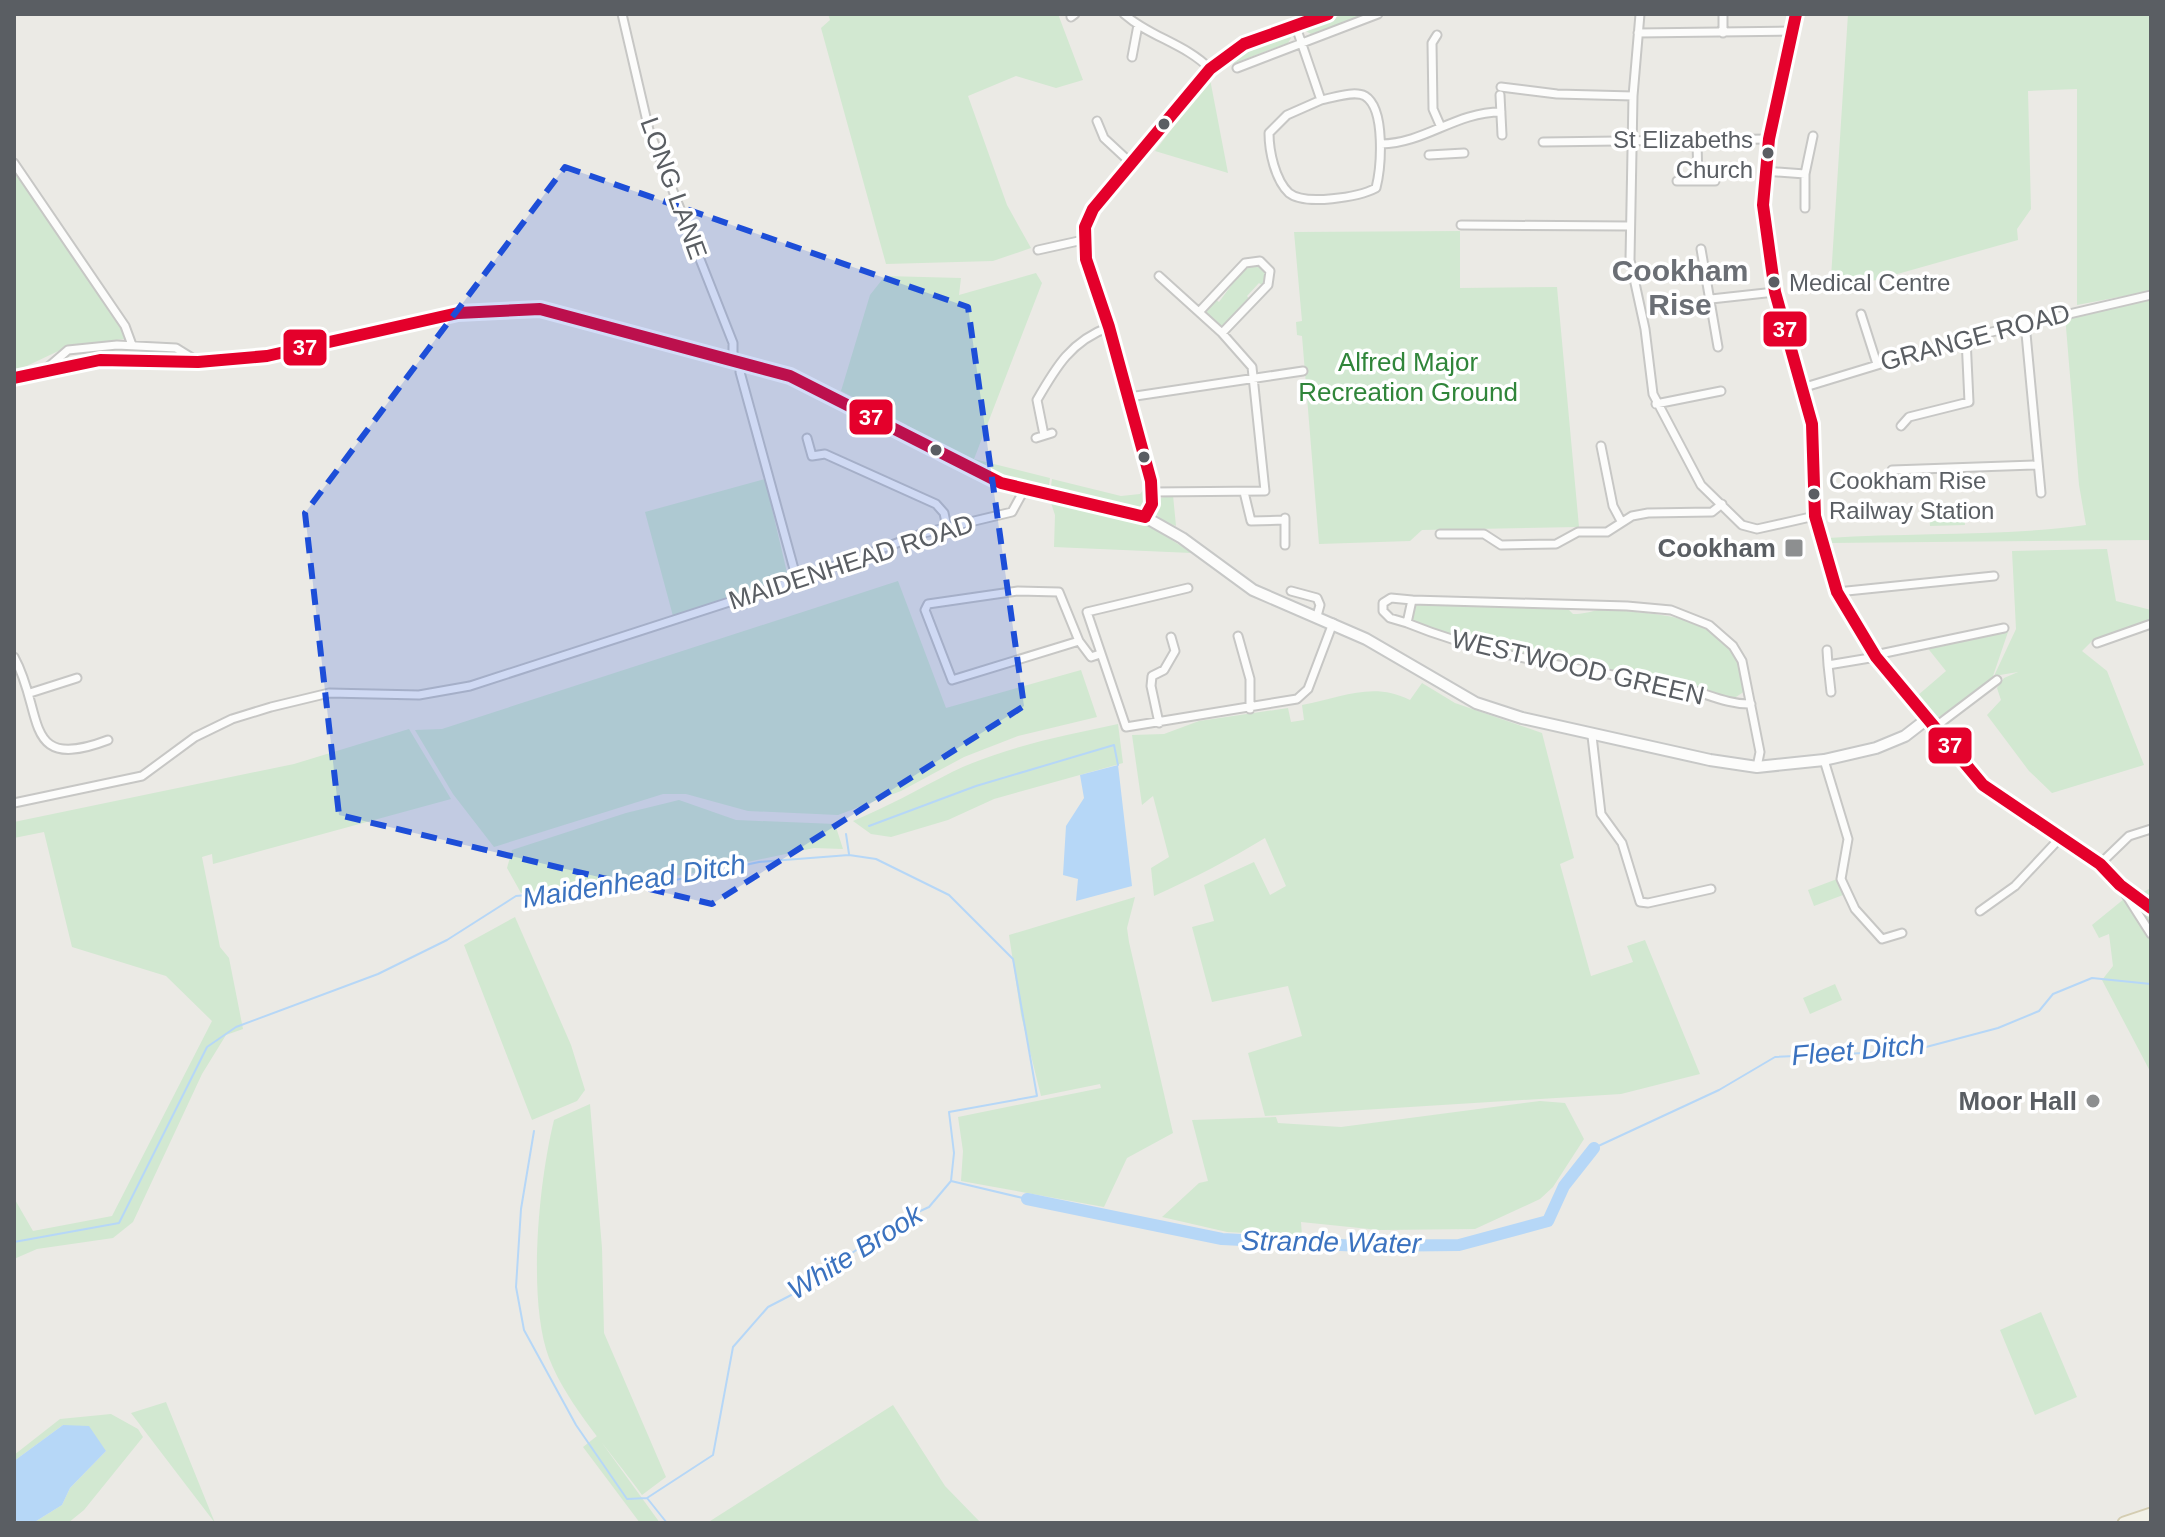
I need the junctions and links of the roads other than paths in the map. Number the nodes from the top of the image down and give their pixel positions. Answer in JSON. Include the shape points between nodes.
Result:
{"nodes":[{"id":1,"x":622,"y":14,"type":"edge"},
{"id":2,"x":1124,"y":14,"type":"edge"},
{"id":3,"x":1328,"y":14,"type":"edge"},
{"id":4,"x":1378,"y":14,"type":"edge"},
{"id":5,"x":1640,"y":14,"type":"edge"},
{"id":6,"x":1723,"y":14,"type":"edge"},
{"id":7,"x":1796,"y":14,"type":"edge"},
{"id":8,"x":1295,"y":24,"type":"junction"},
{"id":9,"x":1138,"y":25,"type":"junction"},
{"id":10,"x":1791,"y":31,"type":"junction"},
{"id":11,"x":1638,"y":33,"type":"junction"},
{"id":12,"x":1723,"y":33,"type":"junction"},
{"id":13,"x":1437,"y":35,"type":"dead end"},
{"id":14,"x":1301,"y":44,"type":"junction"},
{"id":15,"x":1132,"y":57,"type":"dead end"},
{"id":16,"x":1237,"y":68,"type":"dead end"},
{"id":17,"x":1210,"y":69,"type":"junction"},
{"id":18,"x":1633,"y":96,"type":"junction"},
{"id":19,"x":1321,"y":100,"type":"junction"},
{"id":20,"x":1501,"y":112,"type":"junction"},
{"id":21,"x":1097,"y":121,"type":"dead end"},
{"id":22,"x":1440,"y":125,"type":"junction"},
{"id":23,"x":1429,"y":135,"type":"junction"},
{"id":24,"x":1502,"y":135,"type":"dead end"},
{"id":25,"x":1813,"y":136,"type":"dead end"},
{"id":26,"x":1769,"y":139,"type":"junction"},
{"id":27,"x":1543,"y":142,"type":"dead end"},
{"id":28,"x":1631,"y":142,"type":"junction"},
{"id":29,"x":1697,"y":142,"type":"junction"},
{"id":30,"x":1381,"y":144,"type":"junction"},
{"id":31,"x":1464,"y":153,"type":"dead end"},
{"id":32,"x":14,"y":163,"type":"edge"},
{"id":33,"x":1132,"y":164,"type":"junction"},
{"id":34,"x":1764,"y":171,"type":"junction"},
{"id":35,"x":1805,"y":174,"type":"junction"},
{"id":36,"x":1698,"y":180,"type":"junction"},
{"id":37,"x":1677,"y":181,"type":"dead end"},
{"id":38,"x":1715,"y":181,"type":"dead end"},
{"id":39,"x":1805,"y":208,"type":"dead end"},
{"id":40,"x":1461,"y":225,"type":"dead end"},
{"id":41,"x":1629,"y":226,"type":"junction"},
{"id":42,"x":1083,"y":240,"type":"junction"},
{"id":43,"x":1038,"y":250,"type":"dead end"},
{"id":44,"x":1704,"y":252,"type":"dead end"},
{"id":45,"x":1159,"y":276,"type":"dead end"},
{"id":46,"x":1775,"y":292,"type":"junction"},
{"id":47,"x":2151,"y":295,"type":"edge"},
{"id":48,"x":1711,"y":299,"type":"junction"},
{"id":49,"x":1199,"y":312,"type":"junction"},
{"id":50,"x":1861,"y":314,"type":"dead end"},
{"id":51,"x":2025,"y":323,"type":"junction"},
{"id":52,"x":1109,"y":327,"type":"junction"},
{"id":53,"x":1222,"y":333,"type":"junction"},
{"id":54,"x":1966,"y":338,"type":"junction"},
{"id":55,"x":1716,"y":343,"type":"dead end"},
{"id":56,"x":132,"y":345,"type":"junction"},
{"id":57,"x":737,"y":359,"type":"junction"},
{"id":58,"x":198,"y":362,"type":"junction"},
{"id":59,"x":1877,"y":364,"type":"junction"},
{"id":60,"x":46,"y":369,"type":"junction"},
{"id":61,"x":1303,"y":371,"type":"dead end"},
{"id":62,"x":1254,"y":377,"type":"junction"},
{"id":63,"x":14,"y":378,"type":"edge"},
{"id":64,"x":1802,"y":388,"type":"junction"},
{"id":65,"x":1721,"y":391,"type":"dead end"},
{"id":66,"x":1129,"y":397,"type":"junction"},
{"id":67,"x":1656,"y":404,"type":"junction"},
{"id":68,"x":1901,"y":426,"type":"dead end"},
{"id":69,"x":1044,"y":435,"type":"dead end"},
{"id":70,"x":807,"y":438,"type":"dead end"},
{"id":71,"x":1601,"y":446,"type":"dead end"},
{"id":72,"x":812,"y":456,"type":"junction"},
{"id":73,"x":2036,"y":465,"type":"junction"},
{"id":74,"x":815,"y":466,"type":"dead end"},
{"id":75,"x":1892,"y":470,"type":"dead end"},
{"id":76,"x":1024,"y":490,"type":"junction"},
{"id":77,"x":1153,"y":492,"type":"junction"},
{"id":78,"x":1244,"y":492,"type":"junction"},
{"id":79,"x":2041,"y":493,"type":"dead end"},
{"id":80,"x":1722,"y":504,"type":"junction"},
{"id":81,"x":1815,"y":516,"type":"junction"},
{"id":82,"x":1145,"y":517,"type":"junction"},
{"id":83,"x":1621,"y":521,"type":"junction"},
{"id":84,"x":947,"y":527,"type":"junction"},
{"id":85,"x":1445,"y":536,"type":"dead end"},
{"id":86,"x":1285,"y":545,"type":"dead end"},
{"id":87,"x":1994,"y":576,"type":"dead end"},
{"id":88,"x":797,"y":580,"type":"junction"},
{"id":89,"x":1188,"y":588,"type":"dead end"},
{"id":90,"x":1296,"y":590,"type":"dead end"},
{"id":91,"x":1837,"y":592,"type":"junction"},
{"id":92,"x":1412,"y":600,"type":"junction"},
{"id":93,"x":1317,"y":616,"type":"junction"},
{"id":94,"x":1333,"y":623,"type":"junction"},
{"id":95,"x":1407,"y":623,"type":"junction"},
{"id":96,"x":2151,"y":624,"type":"edge"},
{"id":97,"x":2004,"y":628,"type":"dead end"},
{"id":98,"x":1238,"y":636,"type":"dead end"},
{"id":99,"x":1171,"y":637,"type":"dead end"},
{"id":100,"x":1079,"y":641,"type":"junction"},
{"id":101,"x":2097,"y":643,"type":"dead end"},
{"id":102,"x":1827,"y":650,"type":"dead end"},
{"id":103,"x":1100,"y":654,"type":"junction"},
{"id":104,"x":1876,"y":656,"type":"junction"},
{"id":105,"x":14,"y":657,"type":"edge"},
{"id":106,"x":1828,"y":665,"type":"junction"},
{"id":107,"x":77,"y":678,"type":"dead end"},
{"id":108,"x":1997,"y":680,"type":"dead end"},
{"id":109,"x":1831,"y":692,"type":"dead end"},
{"id":110,"x":30,"y":693,"type":"junction"},
{"id":111,"x":1751,"y":704,"type":"junction"},
{"id":112,"x":1250,"y":709,"type":"junction"},
{"id":113,"x":1159,"y":723,"type":"junction"},
{"id":114,"x":1931,"y":723,"type":"junction"},
{"id":115,"x":1592,"y":736,"type":"junction"},
{"id":116,"x":108,"y":740,"type":"dead end"},
{"id":117,"x":1824,"y":760,"type":"junction"},
{"id":118,"x":1757,"y":767,"type":"junction"},
{"id":119,"x":14,"y":803,"type":"edge"},
{"id":120,"x":2151,"y":829,"type":"edge"},
{"id":121,"x":2061,"y":837,"type":"junction"},
{"id":122,"x":2100,"y":864,"type":"junction"},
{"id":123,"x":2120,"y":885,"type":"junction"},
{"id":124,"x":1711,"y":889,"type":"dead end"},
{"id":125,"x":2151,"y":908,"type":"edge"},
{"id":126,"x":1980,"y":911,"type":"dead end"},
{"id":127,"x":1902,"y":933,"type":"dead end"},
{"id":128,"x":2151,"y":934,"type":"edge"},
{"id":129,"x":2151,"y":1514,"type":"edge"},
{"id":130,"x":2124,"y":1523,"type":"edge"}],
"edges":[{"from":1,"to":57,"type":"street","name":"LONG LANE","via":[[649,130]]},
{"from":2,"to":9,"type":"street"},
{"from":3,"to":8,"type":"street"},
{"from":4,"to":14,"type":"street"},
{"from":5,"to":11,"type":"street"},
{"from":6,"to":12,"type":"street"},
{"from":7,"to":10,"type":"main road"},
{"from":8,"to":14,"type":"street"},
{"from":8,"to":17,"type":"street","via":[[1244,44]]},
{"from":9,"to":15,"type":"street"},
{"from":9,"to":17,"type":"street","via":[[1198,56]]},
{"from":10,"to":12,"type":"street"},
{"from":10,"to":26,"type":"main road"},
{"from":11,"to":12,"type":"street"},
{"from":11,"to":18,"type":"street"},
{"from":13,"to":22,"type":"street","via":[[1432,43],[1433,109]]},
{"from":14,"to":16,"type":"street"},
{"from":14,"to":19,"type":"street"},
{"from":17,"to":33,"type":"street"},
{"from":18,"to":20,"type":"street","via":[[1501,91]]},
{"from":18,"to":28,"type":"street"},
{"from":19,"to":30,"type":"street","via":[[1364,95],[1373,104]]},
{"from":19,"to":30,"type":"street","via":[[1287,115],[1269,133],[1269,150],[1291,195],[1351,198],[1376,188]]},
{"from":20,"to":22,"type":"street","via":[[1472,114]]},
{"from":20,"to":24,"type":"street"},
{"from":21,"to":33,"type":"street","via":[[1104,138]]},
{"from":22,"to":23,"type":"street"},
{"from":23,"to":30,"type":"street"},
{"from":23,"to":31,"type":"street","via":[[1433,154]]},
{"from":25,"to":35,"type":"street"},
{"from":26,"to":29,"type":"street"},
{"from":26,"to":34,"type":"main road"},
{"from":27,"to":28,"type":"street"},
{"from":28,"to":29,"type":"street"},
{"from":28,"to":41,"type":"street"},
{"from":29,"to":36,"type":"street"},
{"from":32,"to":56,"type":"street","via":[[125,326]]},
{"from":33,"to":42,"type":"street","via":[[1093,209]]},
{"from":34,"to":35,"type":"street"},
{"from":34,"to":46,"type":"main road","via":[[1763,214]]},
{"from":35,"to":39,"type":"street"},
{"from":36,"to":37,"type":"street"},
{"from":36,"to":38,"type":"street"},
{"from":40,"to":41,"type":"street"},
{"from":41,"to":67,"type":"street","via":[[1630,260]]},
{"from":42,"to":43,"type":"street"},
{"from":42,"to":52,"type":"street"},
{"from":44,"to":48,"type":"street"},
{"from":45,"to":49,"type":"street"},
{"from":46,"to":48,"type":"street"},
{"from":46,"to":64,"type":"main road"},
{"from":47,"to":51,"type":"street","name":"GRANGE ROAD"},
{"from":48,"to":55,"type":"street"},
{"from":49,"to":53,"type":"street"},
{"from":49,"to":53,"type":"street","via":[[1245,263],[1265,264],[1268,285]]},
{"from":50,"to":59,"type":"street"},
{"from":51,"to":54,"type":"street","name":"GRANGE ROAD"},
{"from":51,"to":73,"type":"street"},
{"from":52,"to":66,"type":"street"},
{"from":52,"to":69,"type":"street","via":[[1088,336],[1060,360],[1037,400]]},
{"from":53,"to":62,"type":"street","via":[[1247,358]]},
{"from":54,"to":59,"type":"street","name":"GRANGE ROAD"},
{"from":54,"to":68,"type":"street","via":[[1969,402],[1909,417]]},
{"from":56,"to":58,"type":"street","via":[[176,348]]},
{"from":56,"to":60,"type":"street","via":[[68,350]]},
{"from":57,"to":58,"type":"main road","via":[[540,309],[458,313],[267,356]]},
{"from":57,"to":76,"type":"main road","via":[[790,376],[968,468]]},
{"from":57,"to":88,"type":"street","name":"LONG LANE"},
{"from":58,"to":60,"type":"main road","via":[[100,360]]},
{"from":59,"to":64,"type":"street","name":"GRANGE ROAD"},
{"from":60,"to":63,"type":"main road"},
{"from":61,"to":62,"type":"street"},
{"from":62,"to":66,"type":"street"},
{"from":62,"to":78,"type":"street","via":[[1265,491]]},
{"from":64,"to":81,"type":"main road","via":[[1815,441]]},
{"from":65,"to":67,"type":"street"},
{"from":66,"to":77,"type":"street"},
{"from":67,"to":80,"type":"street","via":[[1701,485]]},
{"from":70,"to":72,"type":"street"},
{"from":71,"to":83,"type":"street"},
{"from":72,"to":74,"type":"street"},
{"from":72,"to":84,"type":"street","via":[[825,454],[936,504]]},
{"from":73,"to":75,"type":"street"},
{"from":73,"to":79,"type":"street"},
{"from":76,"to":82,"type":"main road"},
{"from":76,"to":84,"type":"street","name":"MAIDENHEAD ROAD","via":[[1012,512]]},
{"from":77,"to":78,"type":"street"},
{"from":77,"to":82,"type":"street"},
{"from":78,"to":86,"type":"street","via":[[1251,521],[1285,518]]},
{"from":80,"to":81,"type":"street","via":[[1748,529]]},
{"from":80,"to":83,"type":"street","via":[[1712,512],[1648,513]]},
{"from":81,"to":91,"type":"main road"},
{"from":82,"to":93,"type":"main road","via":[[1253,590]]},
{"from":83,"to":85,"type":"street","via":[[1607,532],[1578,532],[1556,544],[1501,545],[1484,534]]},
{"from":84,"to":88,"type":"street","name":"MAIDENHEAD ROAD"},
{"from":87,"to":91,"type":"street"},
{"from":88,"to":119,"type":"street","name":"MAIDENHEAD ROAD","via":[[470,686],[419,695],[329,693],[271,707],[195,737],[142,776]]},
{"from":89,"to":103,"type":"street","via":[[1087,612]]},
{"from":90,"to":93,"type":"street","via":[[1317,598]]},
{"from":91,"to":104,"type":"main road"},
{"from":92,"to":95,"type":"street"},
{"from":92,"to":95,"type":"street","name":"WESTWOOD GREEN","via":[[1391,598],[1383,603],[1390,618]]},
{"from":92,"to":111,"type":"street","name":"WESTWOOD GREEN","via":[[1671,610],[1709,625],[1733,646],[1746,673]]},
{"from":93,"to":94,"type":"main road"},
{"from":94,"to":112,"type":"street","via":[[1308,689],[1285,703]]},
{"from":94,"to":115,"type":"main road","via":[[1476,703]]},
{"from":95,"to":111,"type":"street","name":"WESTWOOD GREEN","via":[[1520,659]]},
{"from":96,"to":101,"type":"street"},
{"from":97,"to":104,"type":"street"},
{"from":98,"to":112,"type":"street","via":[[1246,647]]},
{"from":99,"to":113,"type":"street","via":[[1175,651],[1164,670],[1152,676]]},
{"from":100,"to":100,"type":"street","via":[[952,680],[925,610],[928,604],[991,594],[1059,592]]},
{"from":100,"to":103,"type":"street","via":[[1091,657]]},
{"from":102,"to":106,"type":"street"},
{"from":103,"to":113,"type":"street","via":[[1126,727]]},
{"from":104,"to":106,"type":"street"},
{"from":104,"to":114,"type":"main road"},
{"from":105,"to":110,"type":"street"},
{"from":106,"to":109,"type":"street"},
{"from":107,"to":110,"type":"street"},
{"from":108,"to":114,"type":"street"},
{"from":110,"to":116,"type":"street","via":[[47,744],[70,752]]},
{"from":111,"to":118,"type":"street","name":"WESTWOOD GREEN","via":[[1760,752]]},
{"from":112,"to":113,"type":"street"},
{"from":114,"to":117,"type":"main road","via":[[1881,746]]},
{"from":114,"to":121,"type":"main road","via":[[1983,785]]},
{"from":115,"to":118,"type":"main road"},
{"from":115,"to":124,"type":"street","via":[[1601,814],[1622,843],[1640,902]]},
{"from":117,"to":118,"type":"main road"},
{"from":117,"to":127,"type":"street","via":[[1848,839],[1841,879],[1855,909],[1882,939]]},
{"from":120,"to":122,"type":"street","via":[[2129,836]]},
{"from":121,"to":122,"type":"main road"},
{"from":121,"to":126,"type":"street","via":[[2015,886]]},
{"from":122,"to":123,"type":"main road"},
{"from":123,"to":125,"type":"main road"},
{"from":123,"to":128,"type":"street"},
{"from":129,"to":130,"type":"main road"}]}
